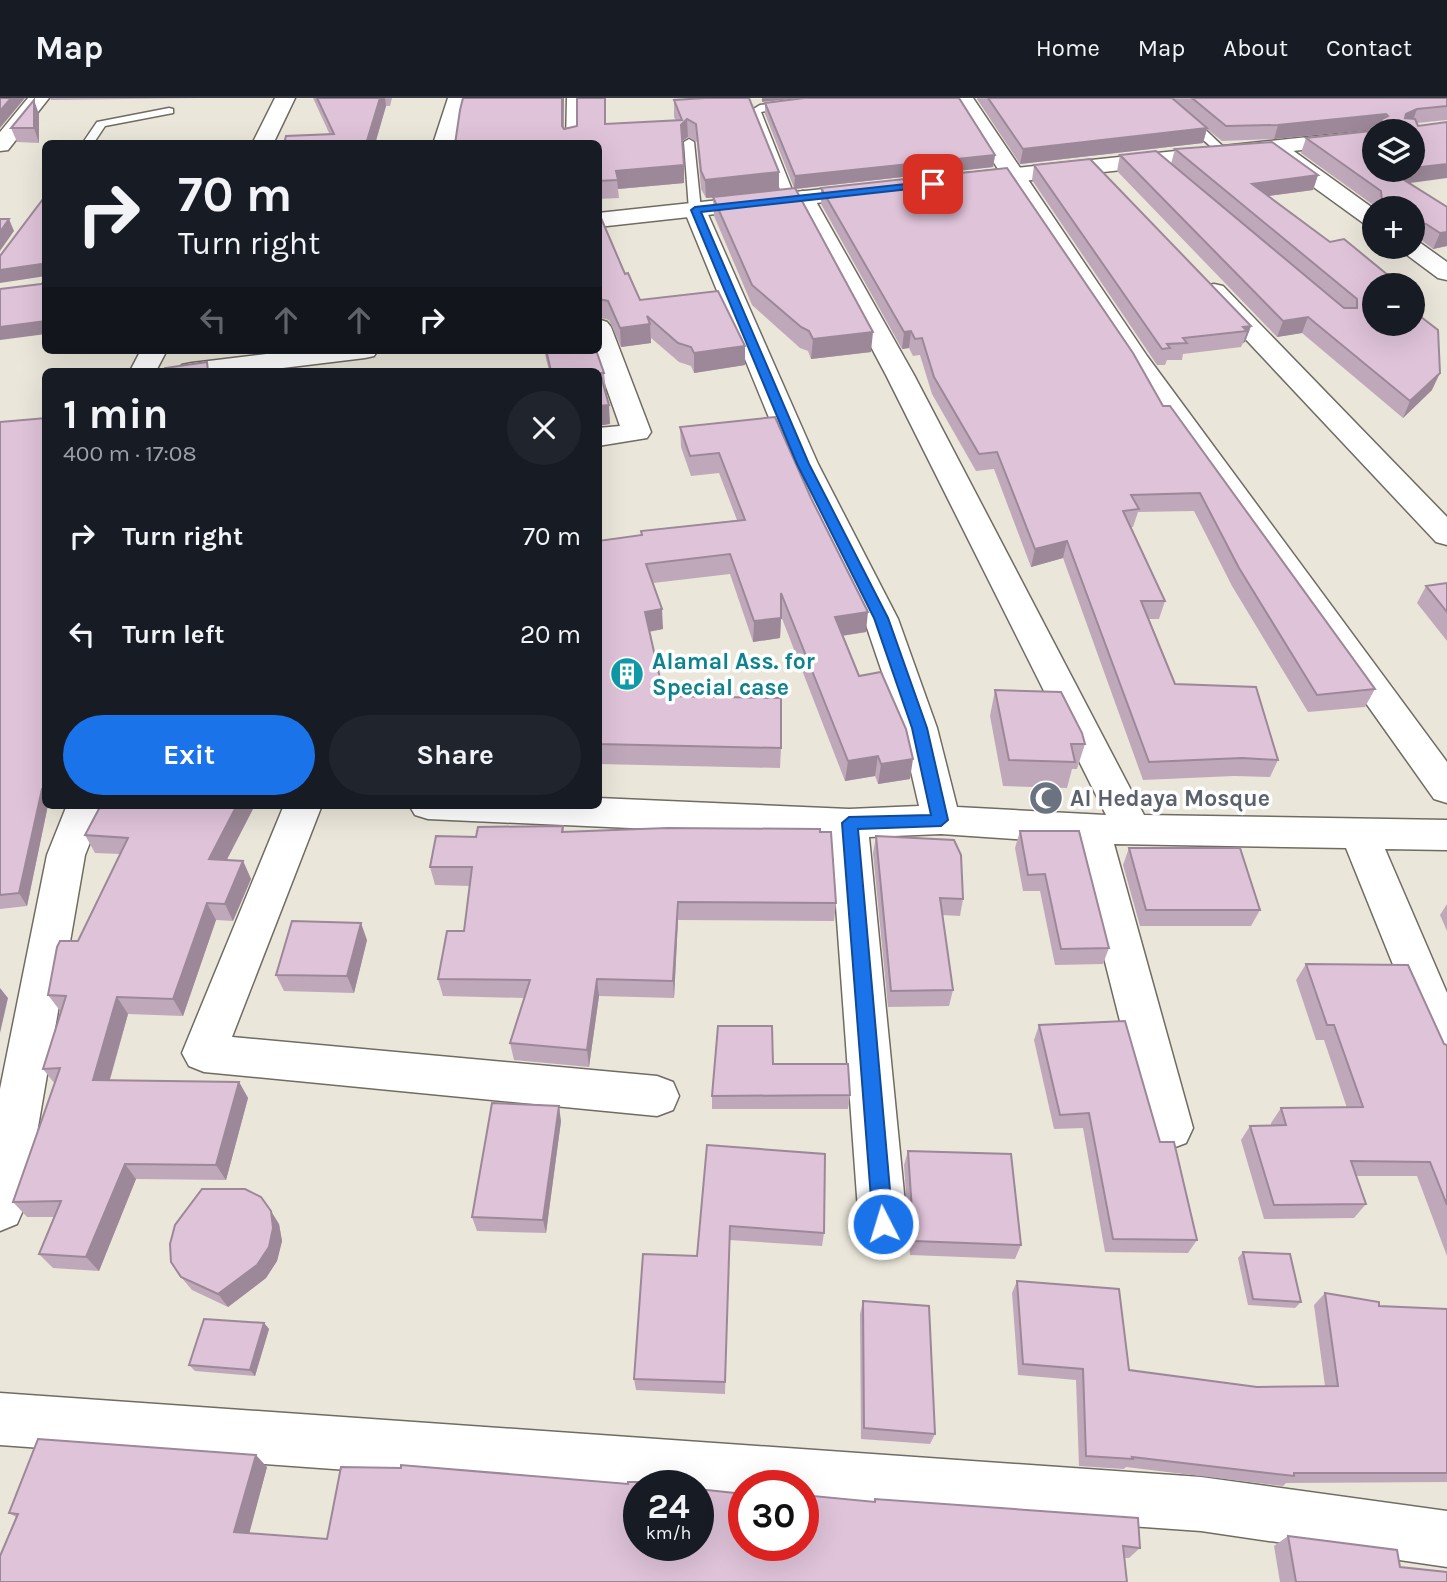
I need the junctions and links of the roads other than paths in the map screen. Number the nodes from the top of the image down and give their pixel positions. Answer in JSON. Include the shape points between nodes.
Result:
{"nodes":[{"id":1,"x":40,"y":98,"type":"edge"},
{"id":2,"x":285,"y":98,"type":"edge"},
{"id":3,"x":458,"y":98,"type":"edge"},
{"id":4,"x":572,"y":98,"type":"edge"},
{"id":5,"x":963,"y":98,"type":"edge"},
{"id":6,"x":1154,"y":98,"type":"edge"},
{"id":7,"x":801,"y":103,"type":"edge"},
{"id":8,"x":169,"y":111,"type":"dead end"},
{"id":9,"x":1362,"y":137,"type":"edge"},
{"id":10,"x":90,"y":140,"type":"edge"},
{"id":11,"x":264,"y":140,"type":"edge"},
{"id":12,"x":445,"y":140,"type":"edge"},
{"id":13,"x":570,"y":140,"type":"edge"},
{"id":14,"x":689,"y":142,"type":"edge"},
{"id":15,"x":0,"y":145,"type":"edge"},
{"id":16,"x":1274,"y":148,"type":"junction"},
{"id":17,"x":1221,"y":150,"type":"junction"},
{"id":18,"x":1096,"y":166,"type":"junction"},
{"id":19,"x":1011,"y":175,"type":"junction"},
{"id":20,"x":942,"y":183,"type":"edge"},
{"id":21,"x":1115,"y":186,"type":"edge"},
{"id":22,"x":886,"y":189,"type":"edge"},
{"id":23,"x":797,"y":199,"type":"junction"},
{"id":24,"x":695,"y":210,"type":"junction"},
{"id":25,"x":1362,"y":211,"type":"edge"},
{"id":26,"x":602,"y":220,"type":"edge"},
{"id":27,"x":1425,"y":257,"type":"edge"},
{"id":28,"x":1447,"y":273,"type":"edge"},
{"id":29,"x":1201,"y":277,"type":"edge"},
{"id":30,"x":602,"y":338,"type":"edge"},
{"id":31,"x":332,"y":354,"type":"edge"},
{"id":32,"x":217,"y":368,"type":"edge"},
{"id":33,"x":602,"y":436,"type":"edge"},
{"id":34,"x":1447,"y":536,"type":"edge"},
{"id":35,"x":1447,"y":789,"type":"edge"},
{"id":36,"x":84,"y":809,"type":"edge"},
{"id":37,"x":301,"y":809,"type":"edge"},
{"id":38,"x":535,"y":809,"type":"edge"},
{"id":39,"x":941,"y":820,"type":"junction"},
{"id":40,"x":849,"y":823,"type":"junction"},
{"id":41,"x":1091,"y":829,"type":"junction"},
{"id":42,"x":1133,"y":830,"type":"junction"},
{"id":43,"x":1359,"y":833,"type":"junction"},
{"id":44,"x":1447,"y":835,"type":"edge"},
{"id":45,"x":1447,"y":1044,"type":"edge"},
{"id":46,"x":657,"y":1096,"type":"dead end"},
{"id":47,"x":1170,"y":1128,"type":"dead end"},
{"id":48,"x":0,"y":1208,"type":"edge"},
{"id":49,"x":883,"y":1224,"type":"dead end"},
{"id":50,"x":0,"y":1419,"type":"edge"},
{"id":51,"x":1447,"y":1539,"type":"edge"}],
"edges":[{"from":1,"to":15,"type":"street"},
{"from":2,"to":11,"type":"street"},
{"from":3,"to":12,"type":"street"},
{"from":4,"to":13,"type":"lane"},
{"from":5,"to":19,"type":"street"},
{"from":6,"to":17,"type":"lane","via":[[1171,106]]},
{"from":7,"to":23,"type":"lane","via":[[755,111]]},
{"from":8,"to":10,"type":"lane","via":[[101,124]]},
{"from":9,"to":16,"type":"street"},
{"from":14,"to":24,"type":"lane"},
{"from":16,"to":17,"type":"street"},
{"from":16,"to":25,"type":"street"},
{"from":17,"to":18,"type":"street","via":[[1159,163]]},
{"from":18,"to":19,"type":"street"},
{"from":18,"to":21,"type":"street"},
{"from":19,"to":20,"type":"street"},
{"from":19,"to":35,"type":"street","via":[[1170,406]]},
{"from":22,"to":23,"type":"street"},
{"from":23,"to":24,"type":"street"},
{"from":23,"to":42,"type":"street","via":[[900,375]]},
{"from":24,"to":26,"type":"street"},
{"from":24,"to":39,"type":"street","via":[[803,464],[881,618],[919,728]]},
{"from":27,"to":28,"type":"street"},
{"from":29,"to":34,"type":"street"},
{"from":30,"to":33,"type":"street","via":[[637,432]]},
{"from":31,"to":32,"type":"street"},
{"from":36,"to":48,"type":"street","via":[[66,855]]},
{"from":37,"to":46,"type":"street","via":[[204,1053]]},
{"from":38,"to":40,"type":"street"},
{"from":39,"to":40,"type":"street"},
{"from":39,"to":41,"type":"street"},
{"from":40,"to":49,"type":"street"},
{"from":41,"to":42,"type":"street"},
{"from":41,"to":47,"type":"street"},
{"from":42,"to":43,"type":"street"},
{"from":43,"to":44,"type":"street"},
{"from":43,"to":45,"type":"street"},
{"from":50,"to":51,"type":"street","via":[[1200,1504]]}]}
